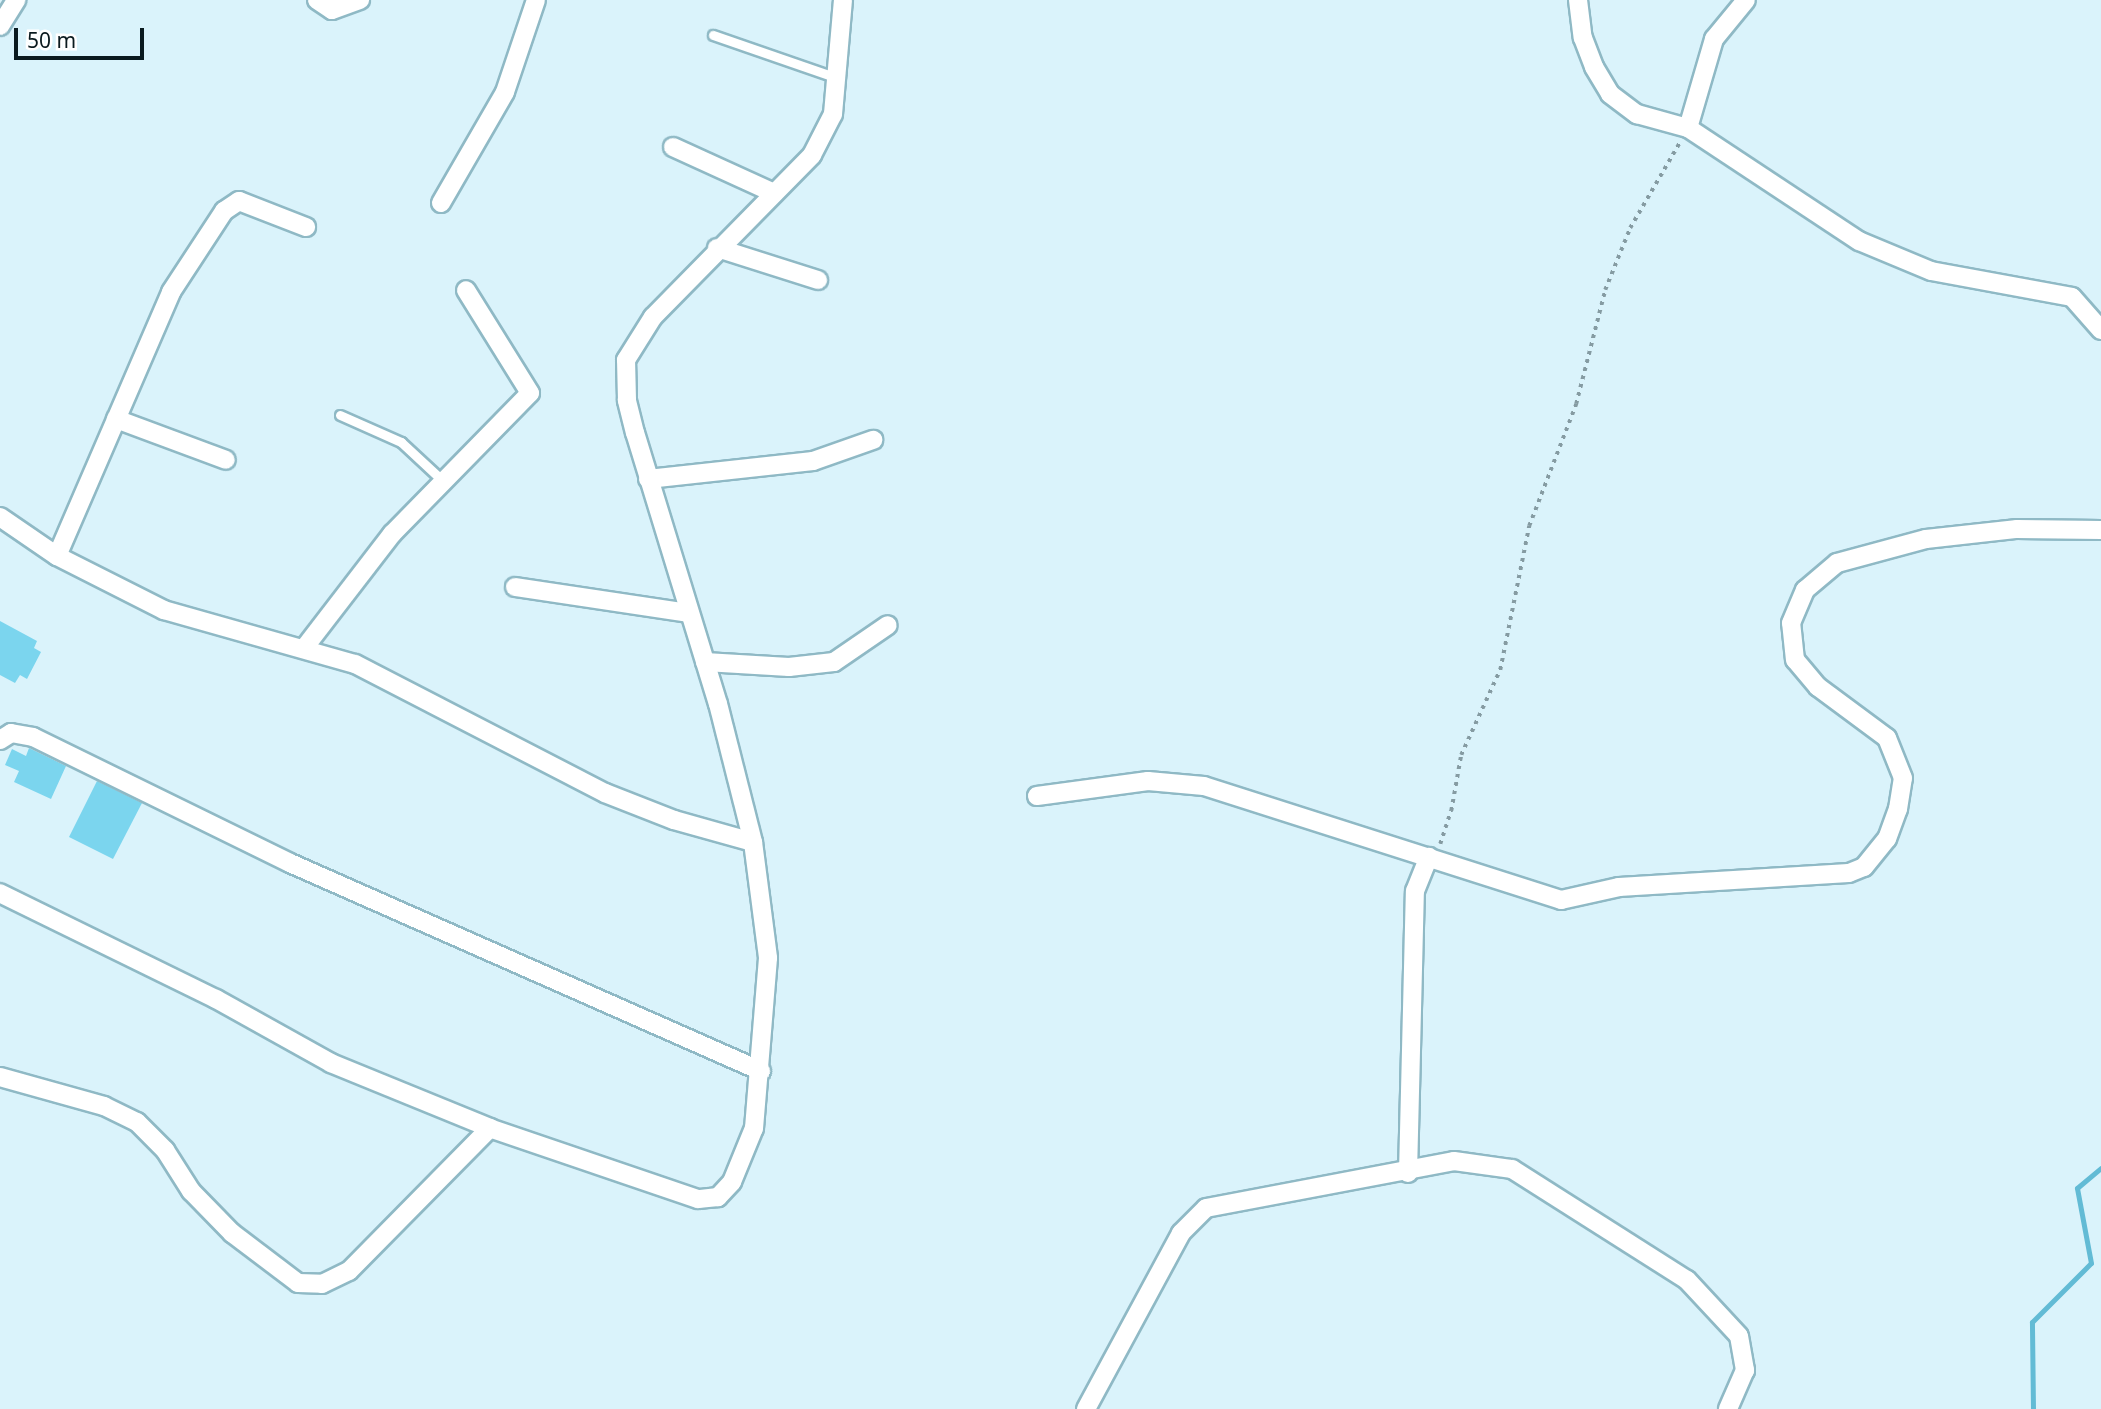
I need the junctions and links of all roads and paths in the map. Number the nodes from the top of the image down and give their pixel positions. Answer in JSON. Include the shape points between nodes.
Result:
{"nodes":[{"id":1,"x":16,"y":0,"type":"edge"},
{"id":2,"x":317,"y":0,"type":"edge"},
{"id":3,"x":360,"y":0,"type":"edge"},
{"id":4,"x":536,"y":0,"type":"edge"},
{"id":5,"x":843,"y":0,"type":"edge"},
{"id":6,"x":1578,"y":0,"type":"edge"},
{"id":7,"x":1746,"y":0,"type":"edge"},
{"id":8,"x":0,"y":26,"type":"edge"},
{"id":9,"x":713,"y":34,"type":"dead end"},
{"id":10,"x":837,"y":78,"type":"junction"},
{"id":11,"x":1688,"y":128,"type":"junction"},
{"id":12,"x":673,"y":147,"type":"dead end"},
{"id":13,"x":774,"y":193,"type":"junction"},
{"id":14,"x":441,"y":203,"type":"dead end"},
{"id":15,"x":306,"y":228,"type":"dead end"},
{"id":16,"x":717,"y":248,"type":"junction"},
{"id":17,"x":818,"y":280,"type":"dead end"},
{"id":18,"x":466,"y":290,"type":"dead end"},
{"id":19,"x":2101,"y":330,"type":"edge"},
{"id":20,"x":340,"y":415,"type":"dead end"},
{"id":21,"x":116,"y":419,"type":"junction"},
{"id":22,"x":873,"y":440,"type":"dead end"},
{"id":23,"x":226,"y":460,"type":"dead end"},
{"id":24,"x":648,"y":478,"type":"junction"},
{"id":25,"x":444,"y":482,"type":"junction"},
{"id":26,"x":0,"y":517,"type":"edge"},
{"id":27,"x":2101,"y":530,"type":"edge"},
{"id":28,"x":57,"y":556,"type":"junction"},
{"id":29,"x":515,"y":587,"type":"dead end"},
{"id":30,"x":690,"y":614,"type":"junction"},
{"id":31,"x":888,"y":625,"type":"dead end"},
{"id":32,"x":305,"y":647,"type":"junction"},
{"id":33,"x":705,"y":662,"type":"junction"},
{"id":34,"x":0,"y":740,"type":"edge"},
{"id":35,"x":1037,"y":796,"type":"dead end"},
{"id":36,"x":753,"y":842,"type":"junction"},
{"id":37,"x":1429,"y":857,"type":"junction"},
{"id":38,"x":0,"y":893,"type":"edge"},
{"id":39,"x":761,"y":1071,"type":"junction"},
{"id":40,"x":0,"y":1077,"type":"edge"},
{"id":41,"x":490,"y":1128,"type":"junction"},
{"id":42,"x":1408,"y":1173,"type":"junction"},
{"id":43,"x":1731,"y":1405,"type":"edge"},
{"id":44,"x":1086,"y":1409,"type":"edge"}],
"edges":[{"from":1,"to":8,"type":"street"},
{"from":2,"to":3,"type":"street","via":[[332,10]]},
{"from":4,"to":14,"type":"street","via":[[505,92]]},
{"from":5,"to":10,"type":"street"},
{"from":6,"to":11,"type":"street","via":[[1583,38],[1610,94],[1637,114]]},
{"from":7,"to":11,"type":"street","via":[[1714,38]]},
{"from":9,"to":10,"type":"lane"},
{"from":10,"to":13,"type":"street","via":[[833,114],[812,155]]},
{"from":11,"to":19,"type":"street","via":[[1859,241],[1931,271],[2072,297]]},
{"from":11,"to":37,"type":"path","via":[[1630,228],[1605,290],[1576,404],[1529,526],[1493,692],[1461,755],[1444,838]]},
{"from":12,"to":13,"type":"street"},
{"from":13,"to":16,"type":"street"},
{"from":15,"to":21,"type":"street","via":[[239,201],[224,211],[171,292]]},
{"from":16,"to":17,"type":"street"},
{"from":16,"to":24,"type":"street","via":[[653,317],[626,360],[627,400]]},
{"from":18,"to":25,"type":"street","via":[[530,393]]},
{"from":20,"to":25,"type":"lane","via":[[401,442]]},
{"from":21,"to":23,"type":"street"},
{"from":21,"to":28,"type":"street"},
{"from":22,"to":24,"type":"street","via":[[813,461]]},
{"from":24,"to":30,"type":"street"},
{"from":25,"to":32,"type":"street","via":[[392,534]]},
{"from":26,"to":28,"type":"street"},
{"from":27,"to":37,"type":"street","via":[[1996,530],[1926,539],[1837,563],[1805,590],[1791,623],[1795,660],[1818,687],[1887,738],[1903,778],[1887,839],[1864,867],[1830,875],[1619,887],[1561,900]]},
{"from":28,"to":32,"type":"street","via":[[164,610]]},
{"from":29,"to":30,"type":"street"},
{"from":30,"to":33,"type":"street"},
{"from":31,"to":33,"type":"street","via":[[834,662],[789,667]]},
{"from":32,"to":36,"type":"street","via":[[355,664],[605,793],[674,820]]},
{"from":33,"to":36,"type":"street"},
{"from":34,"to":39,"type":"street","via":[[11,733],[33,737],[290,863]]},
{"from":35,"to":37,"type":"street","via":[[1148,781],[1204,786]]},
{"from":36,"to":39,"type":"street","via":[[768,958]]},
{"from":37,"to":42,"type":"street","via":[[1415,891]]},
{"from":38,"to":41,"type":"street","via":[[132,956],[331,1063]]},
{"from":39,"to":41,"type":"street","via":[[754,1128],[732,1182],[718,1196],[698,1199]]},
{"from":40,"to":41,"type":"street","via":[[104,1106],[137,1122],[165,1150],[191,1191],[232,1233],[298,1283],[322,1284],[349,1271]]},
{"from":42,"to":43,"type":"street","via":[[1454,1161],[1512,1169],[1687,1280],[1739,1336],[1745,1370]]},
{"from":42,"to":44,"type":"street","via":[[1206,1208],[1181,1233]]}]}
